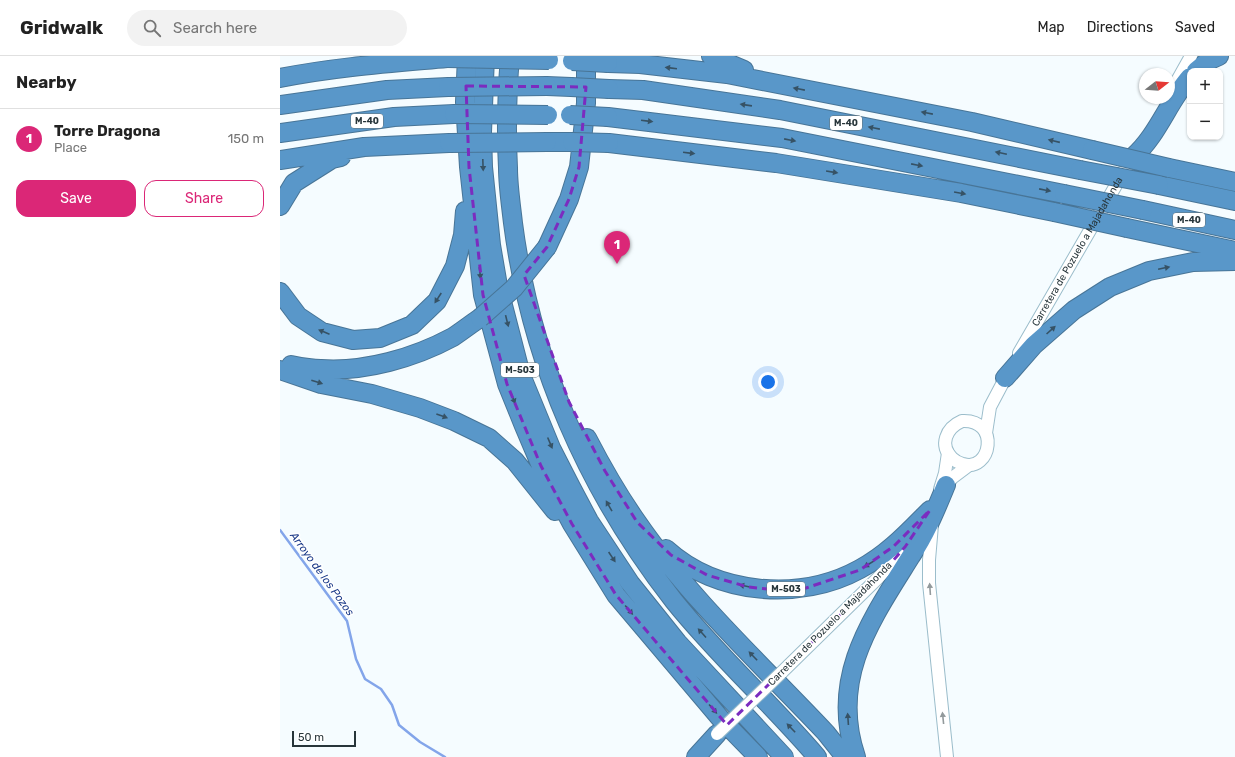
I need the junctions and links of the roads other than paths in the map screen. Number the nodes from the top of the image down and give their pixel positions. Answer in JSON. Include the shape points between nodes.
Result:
{"nodes":[{"id":1,"x":420,"y":56,"type":"edge"},
{"id":2,"x":467,"y":56,"type":"edge"},
{"id":3,"x":485,"y":56,"type":"edge"},
{"id":4,"x":510,"y":56,"type":"edge"},
{"id":5,"x":711,"y":56,"type":"edge"},
{"id":6,"x":1191,"y":56,"type":"edge"},
{"id":7,"x":1219,"y":56,"type":"edge"},
{"id":8,"x":447,"y":58,"type":"junction"},
{"id":9,"x":579,"y":59,"type":"edge"},
{"id":10,"x":1200,"y":68,"type":"edge"},
{"id":11,"x":280,"y":78,"type":"edge"},
{"id":12,"x":1187,"y":80,"type":"edge"},
{"id":13,"x":1175,"y":84,"type":"edge"},
{"id":14,"x":780,"y":85,"type":"junction"},
{"id":15,"x":1164,"y":104,"type":"edge"},
{"id":16,"x":280,"y":105,"type":"edge"},
{"id":17,"x":280,"y":133,"type":"edge"},
{"id":18,"x":398,"y":146,"type":"junction"},
{"id":19,"x":1133,"y":157,"type":"junction"},
{"id":20,"x":280,"y":160,"type":"edge"},
{"id":21,"x":469,"y":167,"type":"junction"},
{"id":22,"x":1231,"y":180,"type":"edge"},
{"id":23,"x":1235,"y":201,"type":"edge"},
{"id":24,"x":280,"y":206,"type":"edge"},
{"id":25,"x":1235,"y":230,"type":"edge"},
{"id":26,"x":516,"y":248,"type":"junction"},
{"id":27,"x":1235,"y":250,"type":"edge"},
{"id":28,"x":1235,"y":261,"type":"edge"},
{"id":29,"x":280,"y":292,"type":"edge"},
{"id":30,"x":280,"y":364,"type":"edge"},
{"id":31,"x":280,"y":370,"type":"edge"},
{"id":32,"x":1005,"y":378,"type":"junction"},
{"id":33,"x":990,"y":406,"type":"junction"},
{"id":34,"x":969,"y":421,"type":"junction"},
{"id":35,"x":986,"y":433,"type":"junction"},
{"id":36,"x":948,"y":453,"type":"junction"},
{"id":37,"x":968,"y":466,"type":"junction"},
{"id":38,"x":946,"y":485,"type":"joint"},
{"id":39,"x":932,"y":509,"type":"junction"},
{"id":40,"x":637,"y":522,"type":"junction"},
{"id":41,"x":616,"y":595,"type":"junction"},
{"id":42,"x":717,"y":734,"type":"joint"},
{"id":43,"x":757,"y":756,"type":"edge"},
{"id":44,"x":696,"y":757,"type":"edge"},
{"id":45,"x":784,"y":757,"type":"edge"},
{"id":46,"x":817,"y":757,"type":"edge"},
{"id":47,"x":845,"y":757,"type":"edge"},
{"id":48,"x":856,"y":757,"type":"edge"},
{"id":49,"x":947,"y":757,"type":"edge"}],
"edges":[{"from":1,"to":8,"type":"highway"},
{"from":2,"to":21,"type":"highway","number":"M-503","via":[[465,102]]},
{"from":3,"to":45,"type":"highway","number":"M-503","one_way":true,"via":[[483,167],[498,286],[521,375],[551,448],[589,521],[630,583],[678,643]]},
{"from":4,"to":26,"type":"highway","number":"M-503","via":[[508,169]]},
{"from":5,"to":14,"type":"highway"},
{"from":6,"to":13,"type":"street"},
{"from":7,"to":10,"type":"highway"},
{"from":8,"to":9,"type":"highway","bridge":true},
{"from":8,"to":11,"type":"highway","via":[[369,65]]},
{"from":14,"to":9,"type":"highway","one_way":true,"bridge":true,"via":[[727,74]]},
{"from":9,"to":30,"type":"highway","bridge":true,"via":[[586,103],[579,167],[569,199],[547,247],[514,288],[480,318],[453,337],[392,361],[354,368],[321,369]]},
{"from":12,"to":19,"type":"highway","via":[[1147,143]]},
{"from":22,"to":14,"type":"highway","one_way":true,"bridge":true,"via":[[972,122]]},
{"from":15,"to":19,"type":"street","name":"Carretera de Pozuelo a Majadahonda"},
{"from":23,"to":16,"type":"highway","number":"M-40","one_way":true,"bridge":true,"via":[[780,110],[643,90],[571,86],[448,87],[387,90]]},
{"from":17,"to":25,"type":"highway","number":"M-40","one_way":true,"bridge":true,"via":[[394,117],[454,114],[608,116],[782,138]]},
{"from":18,"to":20,"type":"highway","via":[[364,147]]},
{"from":18,"to":24,"type":"highway","via":[[332,159],[294,183]]},
{"from":18,"to":27,"type":"highway","one_way":true,"bridge":true,"via":[[449,143],[609,143],[776,163],[961,193]]},
{"from":19,"to":32,"type":"street","name":"Carretera de Pozuelo a Majadahonda"},
{"from":21,"to":29,"type":"highway","one_way":true,"via":[[463,235],[455,266],[437,301],[412,325],[380,338],[353,340],[322,332],[298,316]]},
{"from":21,"to":41,"type":"highway","number":"M-503","one_way":true,"via":[[483,294],[507,384],[541,466],[572,524]]},
{"from":26,"to":40,"type":"highway","number":"M-503","via":[[543,334],[570,402],[595,454]]},
{"from":46,"to":26,"type":"highway","number":"M-503","one_way":true,"via":[[684,613],[630,541],[576,444],[561,407],[547,371],[529,310]]},
{"from":32,"to":28,"type":"highway","one_way":true,"via":[[1034,345],[1074,310],[1110,288],[1149,271],[1193,262]]},
{"from":31,"to":41,"type":"highway","number":"M-503","one_way":true,"via":[[321,384],[372,394],[420,408],[489,438],[515,461],[547,499]]},
{"from":32,"to":33,"type":"street","name":"Carretera de Pozuelo a Majadahonda"},
{"from":33,"to":34,"type":"street","name":"Carretera de Pozuelo a Majadahonda"},
{"from":33,"to":35,"type":"street","name":"Carretera de Pozuelo a Majadahonda"},
{"from":34,"to":35,"type":"street","via":[[982,427]]},
{"from":34,"to":36,"type":"street","via":[[950,428],[945,441]]},
{"from":35,"to":37,"type":"street","via":[[988,448],[985,455]]},
{"from":36,"to":37,"type":"street","via":[[953,460]]},
{"from":36,"to":39,"type":"street","name":"Carretera de Pozuelo a Majadahonda","via":[[945,473]]},
{"from":37,"to":38,"type":"street","via":[[959,471]]},
{"from":38,"to":39,"type":"highway"},
{"from":39,"to":40,"type":"highway","number":"M-503","one_way":true,"via":[[894,546],[860,570],[806,588],[778,590],[721,581],[688,566],[671,554]]},
{"from":39,"to":42,"type":"street","name":"Carretera de Pozuelo a Majadahonda","bridge":true,"via":[[888,568]]},
{"from":48,"to":39,"type":"highway","one_way":true,"via":[[848,716],[848,687],[853,665],[869,625],[897,576],[912,556]]},
{"from":49,"to":39,"type":"street","name":"Carretera de Pozuelo a Majadahonda","one_way":true,"via":[[929,583]]},
{"from":47,"to":40,"type":"highway","number":"M-503","one_way":true,"via":[[826,733],[687,586]]},
{"from":41,"to":43,"type":"highway","number":"M-503","one_way":true,"via":[[720,718]]},
{"from":42,"to":44,"type":"highway"}]}
